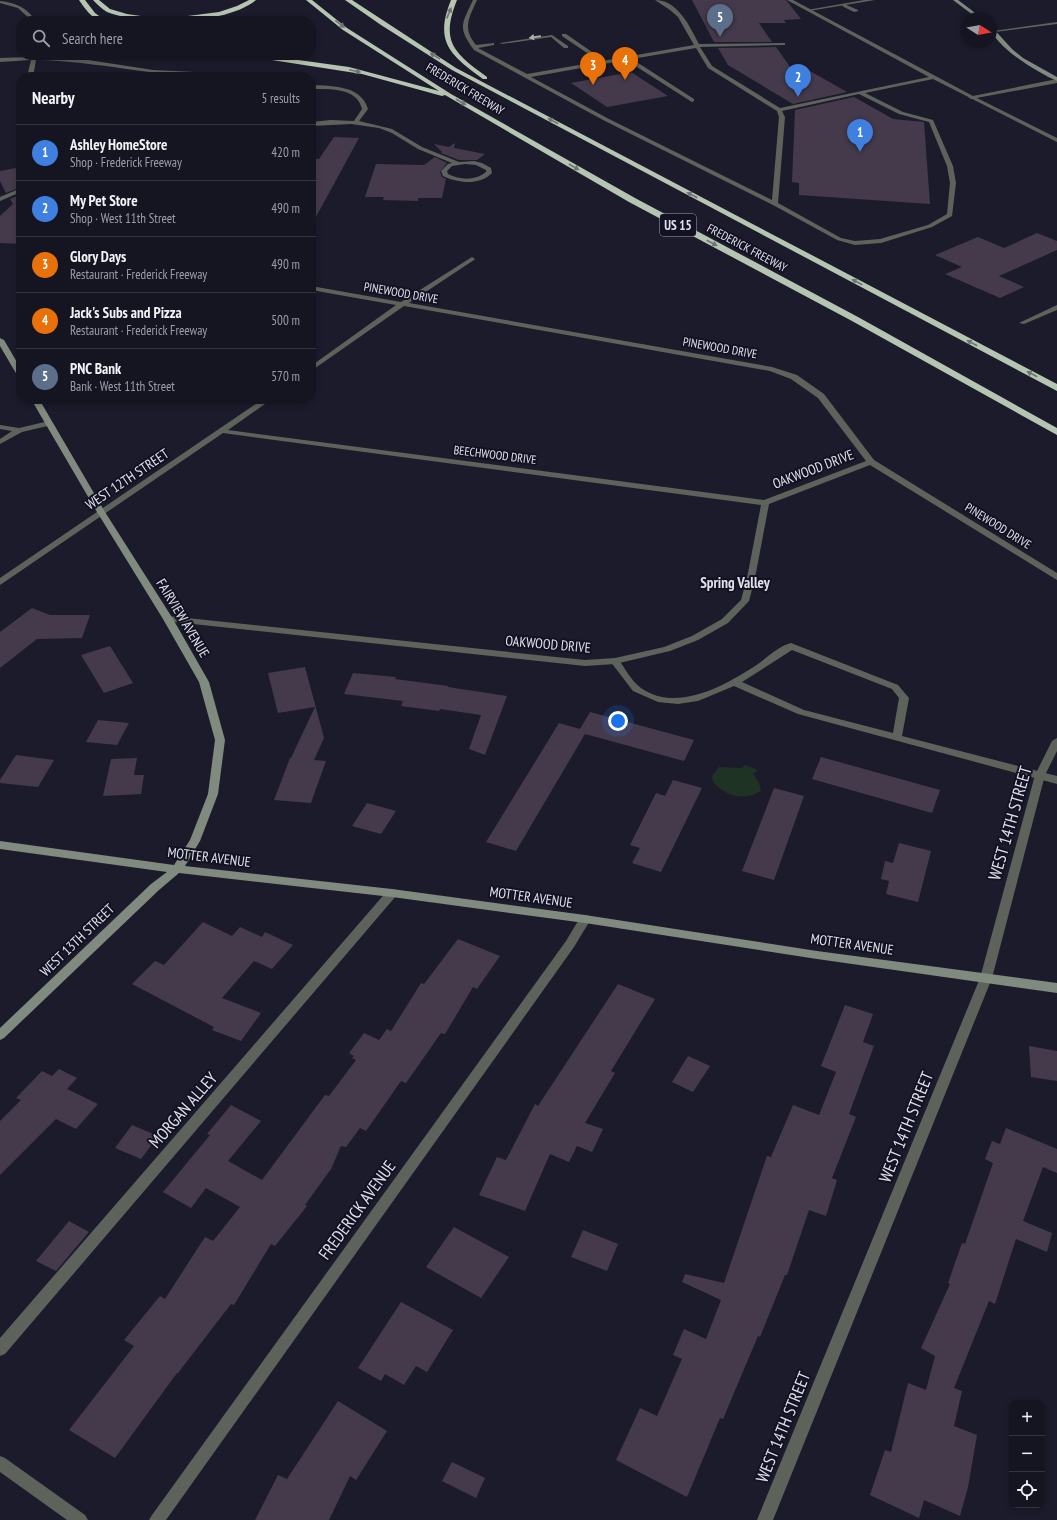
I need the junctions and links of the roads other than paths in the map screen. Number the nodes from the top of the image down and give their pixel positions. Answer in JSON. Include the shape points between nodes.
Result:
{"nodes":[{"id":1,"x":82,"y":0,"type":"edge"},
{"id":2,"x":96,"y":0,"type":"edge"},
{"id":3,"x":253,"y":0,"type":"edge"},
{"id":4,"x":309,"y":0,"type":"edge"},
{"id":5,"x":348,"y":0,"type":"edge"},
{"id":6,"x":454,"y":0,"type":"edge"},
{"id":7,"x":475,"y":0,"type":"edge"},
{"id":8,"x":657,"y":0,"type":"edge"},
{"id":9,"x":789,"y":0,"type":"edge"},
{"id":10,"x":873,"y":0,"type":"edge"},
{"id":11,"x":955,"y":0,"type":"edge"},
{"id":12,"x":0,"y":2,"type":"edge"},
{"id":13,"x":844,"y":5,"type":"junction"},
{"id":14,"x":809,"y":10,"type":"junction"},
{"id":15,"x":856,"y":11,"type":"dead end"},
{"id":16,"x":972,"y":12,"type":"edge"},
{"id":17,"x":30,"y":16,"type":"edge"},
{"id":18,"x":96,"y":16,"type":"edge"},
{"id":19,"x":129,"y":16,"type":"edge"},
{"id":20,"x":201,"y":16,"type":"edge"},
{"id":21,"x":1057,"y":23,"type":"edge"},
{"id":22,"x":997,"y":29,"type":"edge"},
{"id":23,"x":997,"y":34,"type":"edge"},
{"id":24,"x":564,"y":35,"type":"dead end"},
{"id":25,"x":782,"y":42,"type":"dead end"},
{"id":26,"x":502,"y":43,"type":"dead end"},
{"id":27,"x":492,"y":44,"type":"dead end"},
{"id":28,"x":696,"y":45,"type":"junction"},
{"id":29,"x":474,"y":47,"type":"junction"},
{"id":30,"x":566,"y":47,"type":"dead end"},
{"id":31,"x":592,"y":54,"type":"dead end"},
{"id":32,"x":16,"y":58,"type":"edge"},
{"id":33,"x":627,"y":58,"type":"junction"},
{"id":34,"x":0,"y":60,"type":"edge"},
{"id":35,"x":33,"y":60,"type":"edge"},
{"id":36,"x":76,"y":60,"type":"edge"},
{"id":37,"x":282,"y":60,"type":"edge"},
{"id":38,"x":31,"y":72,"type":"edge"},
{"id":39,"x":153,"y":72,"type":"edge"},
{"id":40,"x":526,"y":76,"type":"junction"},
{"id":41,"x":934,"y":78,"type":"junction"},
{"id":42,"x":1057,"y":80,"type":"edge"},
{"id":43,"x":316,"y":88,"type":"edge"},
{"id":44,"x":860,"y":92,"type":"junction"},
{"id":45,"x":449,"y":95,"type":"junction"},
{"id":46,"x":971,"y":97,"type":"junction"},
{"id":47,"x":692,"y":100,"type":"dead end"},
{"id":48,"x":530,"y":109,"type":"junction"},
{"id":49,"x":779,"y":110,"type":"junction"},
{"id":50,"x":316,"y":123,"type":"edge"},
{"id":51,"x":355,"y":123,"type":"junction"},
{"id":52,"x":1057,"y":140,"type":"edge"},
{"id":53,"x":457,"y":163,"type":"junction"},
{"id":54,"x":16,"y":192,"type":"edge"},
{"id":55,"x":0,"y":199,"type":"edge"},
{"id":56,"x":774,"y":204,"type":"junction"},
{"id":57,"x":472,"y":259,"type":"dead end"},
{"id":58,"x":316,"y":289,"type":"edge"},
{"id":59,"x":402,"y":305,"type":"junction"},
{"id":60,"x":1057,"y":307,"type":"edge"},
{"id":61,"x":1022,"y":323,"type":"dead end"},
{"id":62,"x":0,"y":340,"type":"edge"},
{"id":63,"x":316,"y":365,"type":"edge"},
{"id":64,"x":16,"y":367,"type":"edge"},
{"id":65,"x":1057,"y":388,"type":"edge"},
{"id":66,"x":38,"y":404,"type":"edge"},
{"id":67,"x":261,"y":404,"type":"edge"},
{"id":68,"x":49,"y":423,"type":"junction"},
{"id":69,"x":0,"y":427,"type":"edge"},
{"id":70,"x":20,"y":430,"type":"junction"},
{"id":71,"x":222,"y":431,"type":"junction"},
{"id":72,"x":1057,"y":432,"type":"edge"},
{"id":73,"x":0,"y":442,"type":"edge"},
{"id":74,"x":871,"y":462,"type":"junction"},
{"id":75,"x":765,"y":503,"type":"junction"},
{"id":76,"x":101,"y":512,"type":"junction"},
{"id":77,"x":1057,"y":577,"type":"edge"},
{"id":78,"x":0,"y":582,"type":"edge"},
{"id":79,"x":168,"y":619,"type":"junction"},
{"id":80,"x":615,"y":660,"type":"junction"},
{"id":81,"x":735,"y":683,"type":"junction"},
{"id":82,"x":897,"y":737,"type":"junction"},
{"id":83,"x":1057,"y":741,"type":"edge"},
{"id":84,"x":1040,"y":775,"type":"junction"},
{"id":85,"x":1057,"y":780,"type":"edge"},
{"id":86,"x":0,"y":845,"type":"edge"},
{"id":87,"x":177,"y":869,"type":"junction"},
{"id":88,"x":392,"y":893,"type":"junction"},
{"id":89,"x":585,"y":919,"type":"junction"},
{"id":90,"x":986,"y":978,"type":"junction"},
{"id":91,"x":1057,"y":988,"type":"edge"},
{"id":92,"x":0,"y":1035,"type":"edge"},
{"id":93,"x":0,"y":1349,"type":"edge"},
{"id":94,"x":0,"y":1463,"type":"edge"},
{"id":95,"x":80,"y":1520,"type":"edge"},
{"id":96,"x":156,"y":1520,"type":"edge"},
{"id":97,"x":765,"y":1520,"type":"edge"}],
"edges":[{"from":1,"to":18,"type":"highway"},
{"from":2,"to":19,"type":"highway","via":[[100,6]]},
{"from":3,"to":20,"type":"highway","via":[[222,13]]},
{"from":4,"to":45,"type":"highway","name":"FREDERICK FREEWAY","number":"US 15","one_way":true,"via":[[345,29]]},
{"from":48,"to":5,"type":"highway","name":"FREDERICK FREEWAY","number":"US 15","one_way":true,"via":[[454,68]]},
{"from":48,"to":6,"type":"highway","one_way":true,"via":[[474,70],[453,51],[446,36],[446,20]]},
{"from":7,"to":29,"type":"street","via":[[465,23],[467,37]]},
{"from":8,"to":28,"type":"street","via":[[674,10]]},
{"from":9,"to":14,"type":"street"},
{"from":10,"to":13,"type":"street"},
{"from":11,"to":16,"type":"street"},
{"from":12,"to":17,"type":"street","via":[[25,9]]},
{"from":13,"to":14,"type":"street"},
{"from":13,"to":15,"type":"street"},
{"from":14,"to":41,"type":"street"},
{"from":21,"to":22,"type":"street"},
{"from":23,"to":42,"type":"street","via":[[1010,50]]},
{"from":24,"to":31,"type":"street"},
{"from":25,"to":28,"type":"street"},
{"from":30,"to":26,"type":"street","one_way":true,"via":[[552,36]]},
{"from":27,"to":29,"type":"street"},
{"from":28,"to":33,"type":"street"},
{"from":28,"to":49,"type":"street","via":[[710,67]]},
{"from":29,"to":40,"type":"street"},
{"from":32,"to":34,"type":"street"},
{"from":33,"to":40,"type":"street"},
{"from":33,"to":47,"type":"street"},
{"from":35,"to":38,"type":"street"},
{"from":36,"to":39,"type":"street"},
{"from":37,"to":45,"type":"highway","one_way":true,"via":[[349,70]]},
{"from":40,"to":56,"type":"street"},
{"from":41,"to":44,"type":"street"},
{"from":41,"to":46,"type":"street"},
{"from":42,"to":46,"type":"street"},
{"from":43,"to":51,"type":"street","via":[[352,92],[359,96],[365,104],[365,110]]},
{"from":44,"to":49,"type":"street"},
{"from":44,"to":56,"type":"street","via":[[901,113],[931,120],[950,166],[950,215],[930,226],[881,241],[855,243],[839,239]]},
{"from":45,"to":72,"type":"highway","name":"FREDERICK FREEWAY","number":"US 15","one_way":true,"via":[[632,200],[855,319]]},
{"from":46,"to":52,"type":"street"},
{"from":65,"to":48,"type":"highway","name":"FREDERICK FREEWAY","number":"US 15","one_way":true},
{"from":49,"to":56,"type":"street","via":[[782,118]]},
{"from":50,"to":51,"type":"street"},
{"from":51,"to":53,"type":"street","via":[[391,131],[419,148]]},
{"from":53,"to":53,"type":"street","via":[[446,168],[445,175],[468,180],[489,173],[489,169],[480,164]]},
{"from":54,"to":55,"type":"street"},
{"from":57,"to":59,"type":"street"},
{"from":58,"to":59,"type":"street","name":"PINEWOOD DRIVE"},
{"from":59,"to":63,"type":"street"},
{"from":59,"to":74,"type":"street","name":"PINEWOOD DRIVE","via":[[772,369],[794,377],[821,396]]},
{"from":60,"to":61,"type":"street"},
{"from":62,"to":64,"type":"street"},
{"from":66,"to":68,"type":"street","name":"FAIRVIEW AVENUE"},
{"from":67,"to":71,"type":"street","name":"WEST 12TH STREET"},
{"from":68,"to":70,"type":"street"},
{"from":68,"to":76,"type":"street","name":"FAIRVIEW AVENUE"},
{"from":69,"to":70,"type":"street"},
{"from":70,"to":73,"type":"street"},
{"from":71,"to":75,"type":"street","name":"BEECHWOOD DRIVE"},
{"from":71,"to":76,"type":"street","name":"WEST 12TH STREET"},
{"from":74,"to":75,"type":"street","name":"OAKWOOD DRIVE"},
{"from":74,"to":77,"type":"street","name":"PINEWOOD DRIVE"},
{"from":75,"to":80,"type":"street","name":"OAKWOOD DRIVE","via":[[745,601],[725,621],[695,638],[667,649]]},
{"from":76,"to":78,"type":"street","name":"WEST 12TH STREET"},
{"from":76,"to":79,"type":"street","name":"FAIRVIEW AVENUE"},
{"from":79,"to":80,"type":"street","name":"OAKWOOD DRIVE","via":[[585,663]]},
{"from":79,"to":87,"type":"street","name":"FAIRVIEW AVENUE","via":[[204,682],[220,740],[213,794],[195,841]]},
{"from":80,"to":81,"type":"street","via":[[638,691],[667,702],[706,695]]},
{"from":81,"to":82,"type":"street","via":[[801,712]]},
{"from":81,"to":82,"type":"street","via":[[791,646],[895,687],[904,698]]},
{"from":82,"to":84,"type":"street"},
{"from":83,"to":84,"type":"street","name":"WEST 14TH STREET"},
{"from":84,"to":85,"type":"street"},
{"from":84,"to":90,"type":"street","name":"WEST 14TH STREET"},
{"from":86,"to":87,"type":"street","name":"MOTTER AVENUE"},
{"from":87,"to":88,"type":"street","name":"MOTTER AVENUE"},
{"from":87,"to":92,"type":"street","name":"WEST 13TH STREET"},
{"from":88,"to":89,"type":"street","name":"MOTTER AVENUE"},
{"from":88,"to":93,"type":"street","name":"MORGAN ALLEY"},
{"from":89,"to":90,"type":"street","name":"MOTTER AVENUE"},
{"from":89,"to":96,"type":"street","name":"FREDERICK AVENUE"},
{"from":90,"to":91,"type":"street","name":"MOTTER AVENUE"},
{"from":90,"to":97,"type":"street","name":"WEST 14TH STREET"},
{"from":94,"to":95,"type":"street"}]}
